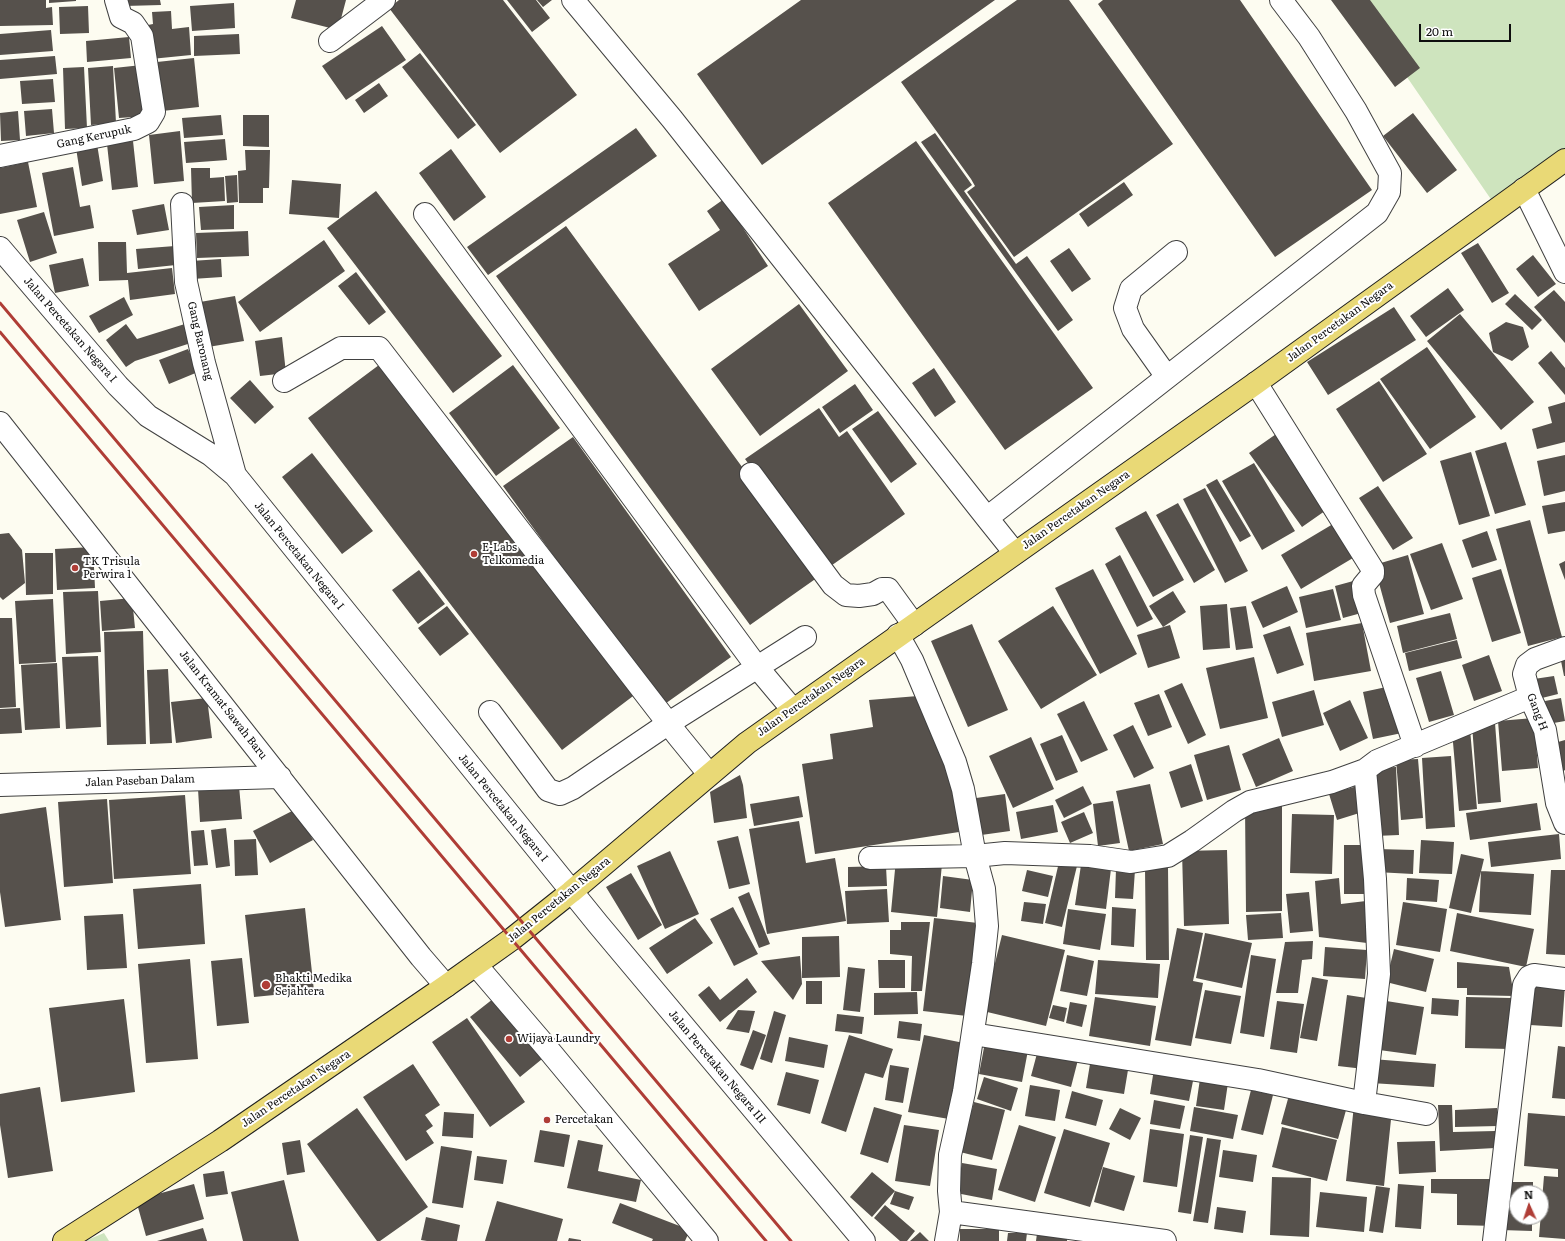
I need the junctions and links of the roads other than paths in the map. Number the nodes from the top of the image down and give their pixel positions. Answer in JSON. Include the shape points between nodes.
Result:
{"nodes":[{"id":1,"x":116,"y":0,"type":"edge"},
{"id":2,"x":384,"y":0,"type":"edge"},
{"id":3,"x":573,"y":0,"type":"edge"},
{"id":4,"x":1281,"y":0,"type":"edge"},
{"id":5,"x":330,"y":41,"type":"dead end"},
{"id":6,"x":0,"y":156,"type":"edge"},
{"id":7,"x":1565,"y":160,"type":"edge"},
{"id":8,"x":1524,"y":189,"type":"junction"},
{"id":9,"x":182,"y":204,"type":"dead end"},
{"id":10,"x":425,"y":214,"type":"dead end"},
{"id":11,"x":0,"y":248,"type":"edge"},
{"id":12,"x":1176,"y":252,"type":"dead end"},
{"id":13,"x":1565,"y":272,"type":"edge"},
{"id":14,"x":1167,"y":377,"type":"junction"},
{"id":15,"x":284,"y":382,"type":"dead end"},
{"id":16,"x":1256,"y":383,"type":"junction"},
{"id":17,"x":0,"y":423,"type":"edge"},
{"id":18,"x":751,"y":474,"type":"dead end"},
{"id":19,"x":235,"y":475,"type":"junction"},
{"id":20,"x":987,"y":518,"type":"junction"},
{"id":21,"x":1016,"y":553,"type":"junction"},
{"id":22,"x":906,"y":630,"type":"junction"},
{"id":23,"x":805,"y":637,"type":"dead end"},
{"id":24,"x":1565,"y":648,"type":"edge"},
{"id":25,"x":757,"y":667,"type":"junction"},
{"id":26,"x":1530,"y":697,"type":"junction"},
{"id":27,"x":793,"y":710,"type":"junction"},
{"id":28,"x":490,"y":712,"type":"dead end"},
{"id":29,"x":669,"y":723,"type":"junction"},
{"id":30,"x":1415,"y":746,"type":"junction"},
{"id":31,"x":1366,"y":770,"type":"junction"},
{"id":32,"x":709,"y":774,"type":"junction"},
{"id":33,"x":280,"y":777,"type":"junction"},
{"id":34,"x":0,"y":785,"type":"edge"},
{"id":35,"x":1565,"y":823,"type":"edge"},
{"id":36,"x":975,"y":856,"type":"junction"},
{"id":37,"x":870,"y":858,"type":"dead end"},
{"id":38,"x":571,"y":892,"type":"junction"},
{"id":39,"x":476,"y":965,"type":"junction"},
{"id":40,"x":1565,"y":979,"type":"edge"},
{"id":41,"x":446,"y":986,"type":"junction"},
{"id":42,"x":973,"y":1034,"type":"junction"},
{"id":43,"x":1364,"y":1103,"type":"junction"},
{"id":44,"x":1426,"y":1114,"type":"dead end"},
{"id":45,"x":951,"y":1212,"type":"junction"},
{"id":46,"x":64,"y":1241,"type":"edge"},
{"id":47,"x":707,"y":1241,"type":"edge"},
{"id":48,"x":864,"y":1241,"type":"edge"},
{"id":49,"x":946,"y":1241,"type":"edge"},
{"id":50,"x":1165,"y":1241,"type":"edge"},
{"id":51,"x":1494,"y":1241,"type":"edge"}],
"edges":[{"from":1,"to":6,"type":"street","name":"Gang Kerupuk","via":[[121,17],[133,23],[142,36],[154,112],[148,122],[134,129]]},
{"from":2,"to":5,"type":"street"},
{"from":3,"to":20,"type":"street","via":[[672,119]]},
{"from":4,"to":14,"type":"street","via":[[1356,111],[1390,173],[1389,192],[1377,213]]},
{"from":7,"to":8,"type":"main road","name":"Jalan Percetakan Negara"},
{"from":8,"to":13,"type":"street"},
{"from":8,"to":16,"type":"main road","name":"Jalan Percetakan Negara"},
{"from":9,"to":19,"type":"street","name":"Gang Baronang","via":[[186,282],[204,363]]},
{"from":10,"to":25,"type":"street"},
{"from":11,"to":19,"type":"street","name":"Jalan Percetakan Negara I","via":[[118,386],[148,416],[211,455]]},
{"from":12,"to":14,"type":"street","via":[[1131,289],[1125,308],[1133,329]]},
{"from":14,"to":20,"type":"street"},
{"from":15,"to":29,"type":"street","via":[[341,348],[379,348]]},
{"from":16,"to":21,"type":"main road","name":"Jalan Percetakan Negara"},
{"from":16,"to":30,"type":"street","via":[[1373,570],[1373,574],[1363,586],[1364,595]]},
{"from":17,"to":33,"type":"street","name":"Jalan Kramat Sawah Baru"},
{"from":18,"to":22,"type":"street","via":[[832,585],[846,595],[859,596],[888,588]]},
{"from":19,"to":38,"type":"street","name":"Jalan Percetakan Negara I"},
{"from":20,"to":21,"type":"street"},
{"from":21,"to":22,"type":"main road","name":"Jalan Percetakan Negara"},
{"from":22,"to":27,"type":"main road","name":"Jalan Percetakan Negara"},
{"from":22,"to":36,"type":"street","via":[[912,660],[955,762],[963,789]]},
{"from":23,"to":25,"type":"street"},
{"from":24,"to":26,"type":"street","name":"Gang H","via":[[1535,659],[1527,665],[1524,674]]},
{"from":25,"to":27,"type":"street"},
{"from":25,"to":29,"type":"street"},
{"from":26,"to":30,"type":"street"},
{"from":26,"to":35,"type":"street","name":"Gang H","via":[[1544,730],[1557,803]]},
{"from":27,"to":32,"type":"main road","name":"Jalan Percetakan Negara"},
{"from":28,"to":29,"type":"street","via":[[548,790],[560,794],[573,788]]},
{"from":29,"to":32,"type":"street"},
{"from":30,"to":31,"type":"street","via":[[1377,761]]},
{"from":31,"to":36,"type":"street","via":[[1332,782],[1250,802],[1168,856],[1131,862],[1090,856],[1005,853]]},
{"from":31,"to":43,"type":"street","via":[[1375,879],[1379,974]]},
{"from":32,"to":38,"type":"main road","name":"Jalan Percetakan Negara"},
{"from":33,"to":34,"type":"street","name":"Jalan Paseban Dalam"},
{"from":33,"to":41,"type":"street","name":"Jalan Kramat Sawah Baru"},
{"from":36,"to":37,"type":"street"},
{"from":36,"to":42,"type":"street","via":[[984,889],[988,926]]},
{"from":38,"to":39,"type":"main road","name":"Jalan Percetakan Negara","via":[[512,940]]},
{"from":38,"to":48,"type":"street","name":"Jalan Percetakan Negara III"},
{"from":39,"to":41,"type":"main road","name":"Jalan Percetakan Negara"},
{"from":39,"to":47,"type":"street"},
{"from":40,"to":51,"type":"street","via":[[1534,975],[1529,977],[1524,985]]},
{"from":41,"to":46,"type":"main road","name":"Jalan Percetakan Negara","via":[[220,1141]]},
{"from":42,"to":43,"type":"street","via":[[1258,1080]]},
{"from":42,"to":45,"type":"street","via":[[950,1155]]},
{"from":43,"to":44,"type":"street"},
{"from":45,"to":49,"type":"street"},
{"from":45,"to":50,"type":"street"}]}
